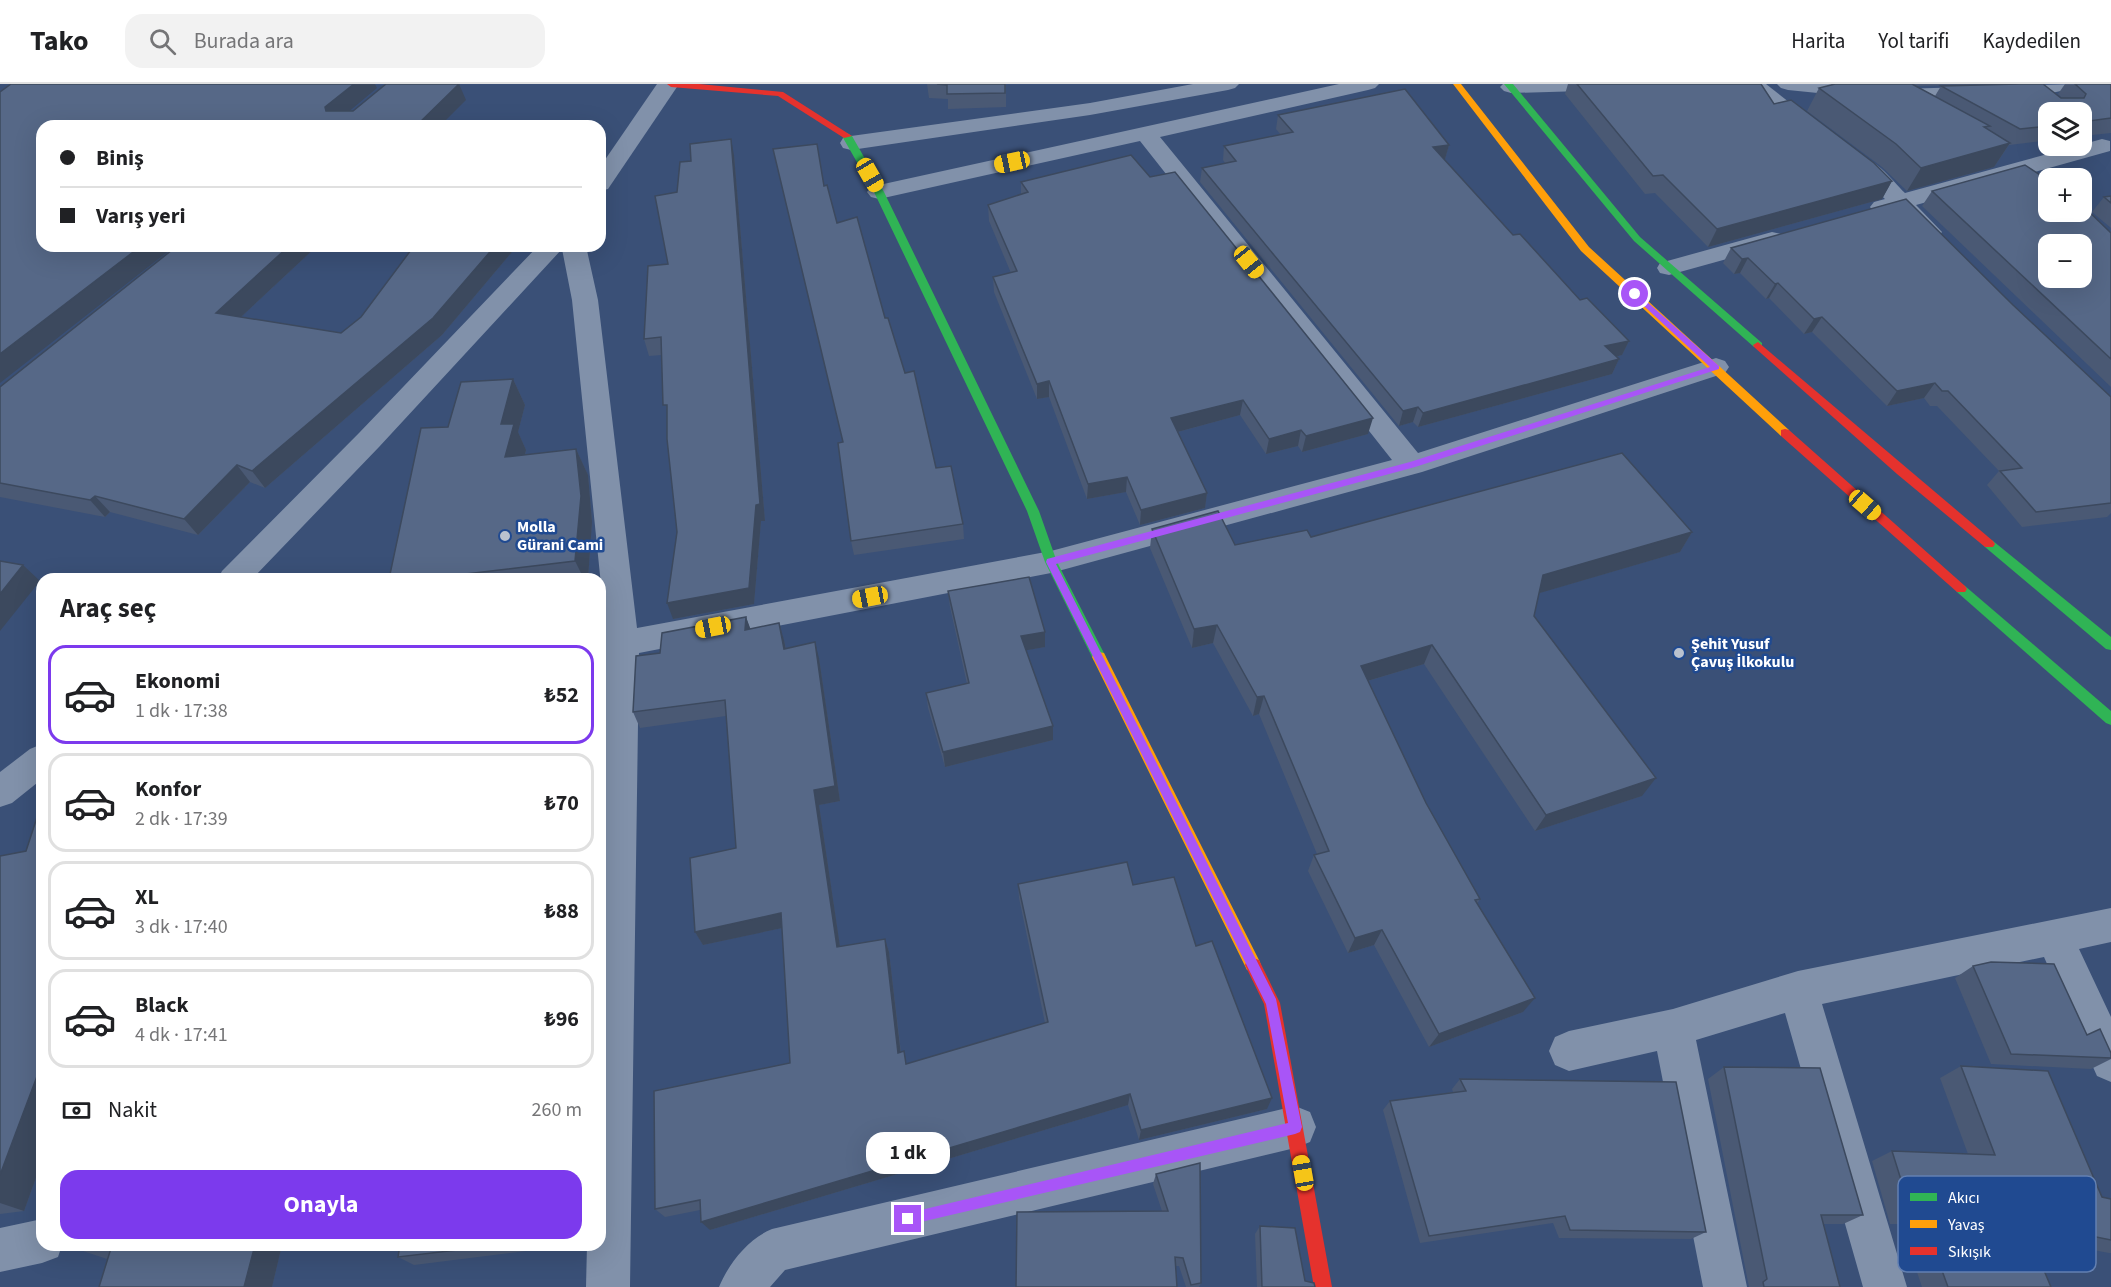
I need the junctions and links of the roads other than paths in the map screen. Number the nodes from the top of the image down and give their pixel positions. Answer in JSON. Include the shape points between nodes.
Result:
{"nodes":[{"id":1,"x":670,"y":84,"type":"edge"},
{"id":2,"x":1228,"y":84,"type":"edge"},
{"id":3,"x":1368,"y":84,"type":"edge"},
{"id":4,"x":1457,"y":84,"type":"edge"},
{"id":5,"x":1616,"y":84,"type":"edge"},
{"id":6,"x":1753,"y":84,"type":"edge"},
{"id":7,"x":1788,"y":84,"type":"edge"},
{"id":8,"x":2068,"y":84,"type":"edge"},
{"id":9,"x":1510,"y":86,"type":"edge"},
{"id":10,"x":734,"y":87,"type":"edge"},
{"id":11,"x":2037,"y":90,"type":"junction"},
{"id":12,"x":1897,"y":95,"type":"junction"},
{"id":13,"x":2051,"y":102,"type":"edge"},
{"id":14,"x":1928,"y":112,"type":"edge"},
{"id":15,"x":1145,"y":133,"type":"junction"},
{"id":16,"x":2092,"y":137,"type":"edge"},
{"id":17,"x":851,"y":143,"type":"junction"},
{"id":18,"x":2107,"y":149,"type":"edge"},
{"id":19,"x":1998,"y":150,"type":"edge"},
{"id":20,"x":2028,"y":167,"type":"junction"},
{"id":21,"x":606,"y":175,"type":"edge"},
{"id":22,"x":2038,"y":176,"type":"edge"},
{"id":23,"x":879,"y":192,"type":"junction"},
{"id":24,"x":1899,"y":202,"type":"junction"},
{"id":25,"x":1865,"y":212,"type":"edge"},
{"id":26,"x":1796,"y":232,"type":"edge"},
{"id":27,"x":1948,"y":249,"type":"edge"},
{"id":28,"x":546,"y":252,"type":"edge"},
{"id":29,"x":575,"y":252,"type":"edge"},
{"id":30,"x":1669,"y":268,"type":"junction"},
{"id":31,"x":1716,"y":368,"type":"junction"},
{"id":32,"x":1412,"y":465,"type":"junction"},
{"id":33,"x":1051,"y":562,"type":"junction"},
{"id":34,"x":239,"y":573,"type":"edge"},
{"id":35,"x":606,"y":573,"type":"edge"},
{"id":36,"x":606,"y":579,"type":"edge"},
{"id":37,"x":2111,"y":645,"type":"edge"},
{"id":38,"x":611,"y":646,"type":"edge"},
{"id":39,"x":2111,"y":719,"type":"edge"},
{"id":40,"x":36,"y":764,"type":"edge"},
{"id":41,"x":0,"y":792,"type":"edge"},
{"id":42,"x":2111,"y":925,"type":"edge"},
{"id":43,"x":2055,"y":938,"type":"junction"},
{"id":44,"x":1798,"y":990,"type":"junction"},
{"id":45,"x":1673,"y":1028,"type":"junction"},
{"id":46,"x":1569,"y":1051,"type":"dead end"},
{"id":47,"x":2111,"y":1062,"type":"edge"},
{"id":48,"x":1295,"y":1127,"type":"junction"},
{"id":49,"x":36,"y":1242,"type":"edge"},
{"id":50,"x":0,"y":1250,"type":"edge"},
{"id":51,"x":608,"y":1287,"type":"edge"},
{"id":52,"x":741,"y":1287,"type":"edge"},
{"id":53,"x":1323,"y":1287,"type":"edge"},
{"id":54,"x":1725,"y":1287,"type":"edge"},
{"id":55,"x":1885,"y":1287,"type":"edge"}],
"edges":[{"from":1,"to":10,"type":"main road"},
{"from":1,"to":21,"type":"street"},
{"from":2,"to":17,"type":"street","via":[[1088,101]]},
{"from":3,"to":15,"type":"street"},
{"from":4,"to":31,"type":"main road","via":[[1586,249]]},
{"from":5,"to":9,"type":"street"},
{"from":6,"to":24,"type":"street","via":[[1873,174]]},
{"from":7,"to":12,"type":"street"},
{"from":8,"to":11,"type":"street"},
{"from":9,"to":30,"type":"main road","via":[[1637,240]]},
{"from":10,"to":17,"type":"main road","via":[[780,93],[846,135]]},
{"from":11,"to":12,"type":"street"},
{"from":11,"to":13,"type":"street"},
{"from":12,"to":14,"type":"street"},
{"from":15,"to":23,"type":"street"},
{"from":15,"to":32,"type":"street"},
{"from":16,"to":18,"type":"street"},
{"from":17,"to":23,"type":"main road"},
{"from":18,"to":20,"type":"street"},
{"from":19,"to":20,"type":"street"},
{"from":20,"to":22,"type":"street"},
{"from":20,"to":24,"type":"street"},
{"from":23,"to":33,"type":"main road","via":[[1033,511]]},
{"from":24,"to":25,"type":"street"},
{"from":24,"to":27,"type":"street"},
{"from":26,"to":30,"type":"street"},
{"from":28,"to":34,"type":"street"},
{"from":29,"to":35,"type":"street","via":[[585,300]]},
{"from":30,"to":37,"type":"main road","via":[[1901,471]]},
{"from":31,"to":32,"type":"street"},
{"from":31,"to":39,"type":"main road","via":[[1847,490]]},
{"from":32,"to":33,"type":"street"},
{"from":33,"to":38,"type":"street"},
{"from":33,"to":48,"type":"main road","via":[[1272,1003]]},
{"from":36,"to":38,"type":"street"},
{"from":38,"to":51,"type":"street"},
{"from":40,"to":41,"type":"street"},
{"from":42,"to":43,"type":"street"},
{"from":43,"to":44,"type":"street"},
{"from":43,"to":47,"type":"street"},
{"from":44,"to":45,"type":"street"},
{"from":44,"to":55,"type":"street"},
{"from":45,"to":46,"type":"street"},
{"from":45,"to":54,"type":"street"},
{"from":48,"to":52,"type":"street","via":[[772,1251]]},
{"from":48,"to":53,"type":"main road"},
{"from":49,"to":50,"type":"street"}]}
